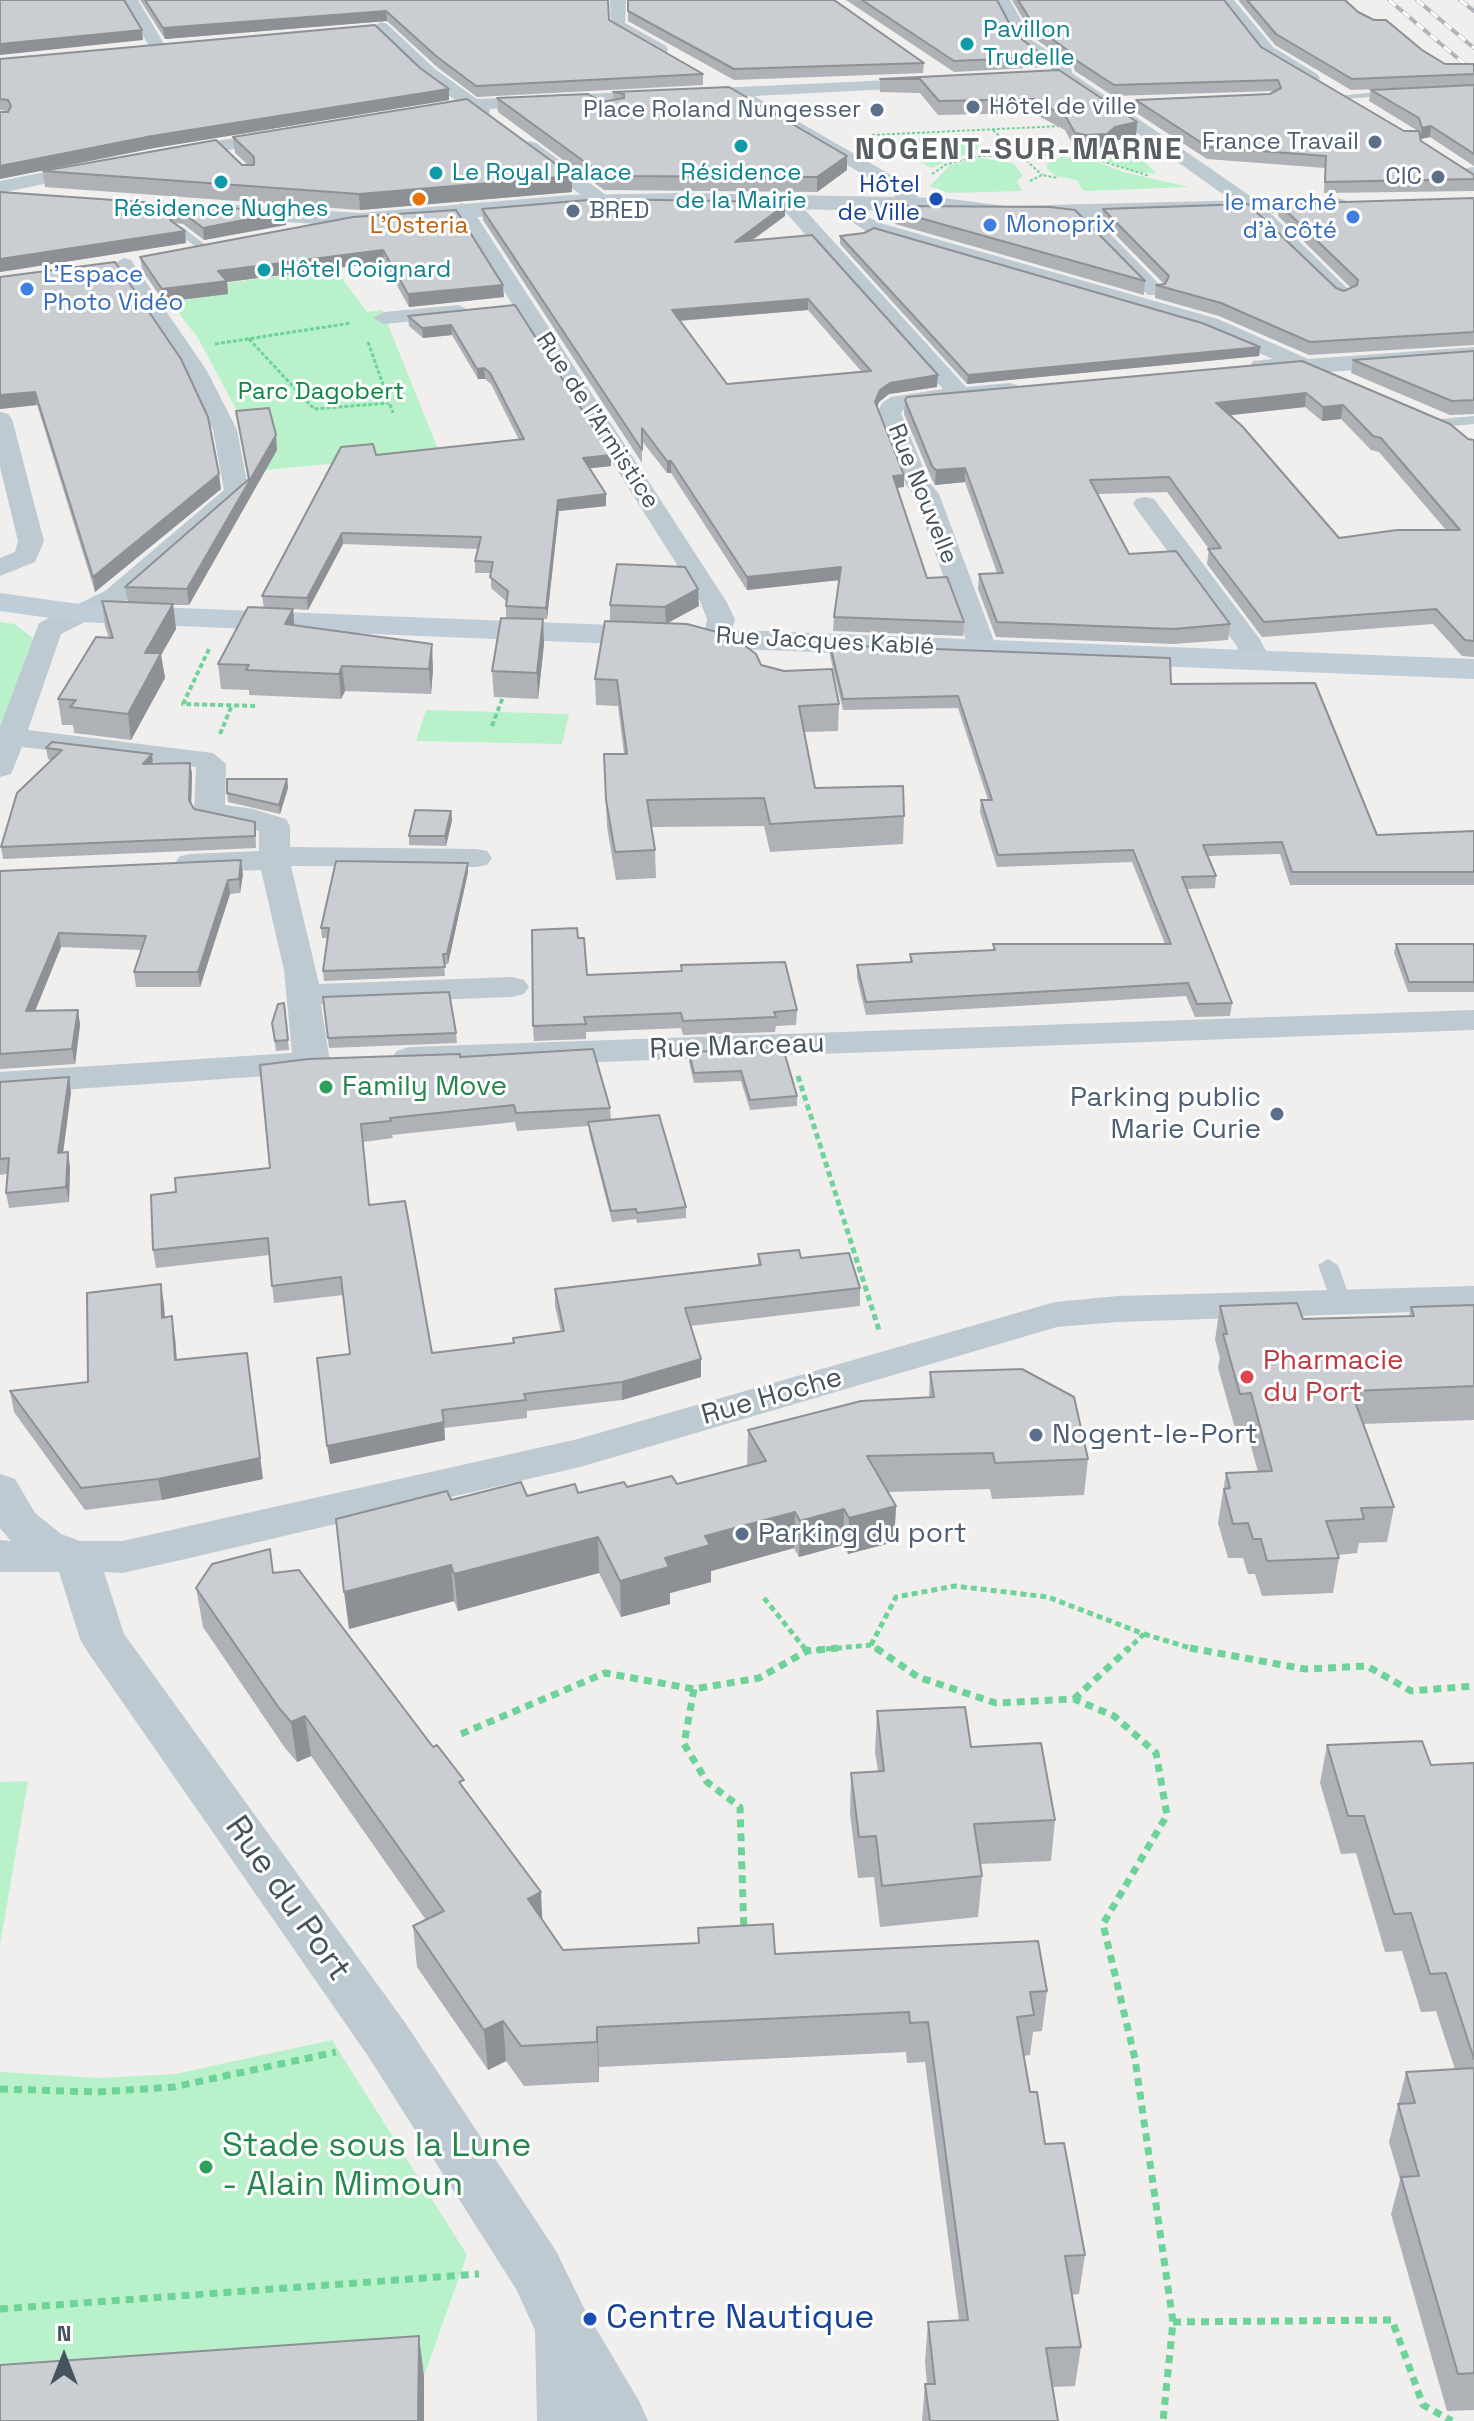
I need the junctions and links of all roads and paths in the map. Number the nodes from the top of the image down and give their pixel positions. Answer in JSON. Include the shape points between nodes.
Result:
{"nodes":[{"id":1,"x":130,"y":0,"type":"edge"},
{"id":2,"x":618,"y":0,"type":"edge"},
{"id":3,"x":1002,"y":0,"type":"edge"},
{"id":4,"x":1226,"y":0,"type":"edge"},
{"id":5,"x":376,"y":23,"type":"edge"},
{"id":6,"x":158,"y":47,"type":"edge"},
{"id":7,"x":680,"y":62,"type":"edge"},
{"id":8,"x":1060,"y":75,"type":"junction"},
{"id":9,"x":705,"y":76,"type":"edge"},
{"id":10,"x":943,"y":76,"type":"edge"},
{"id":11,"x":1010,"y":78,"type":"edge"},
{"id":12,"x":731,"y":92,"type":"junction"},
{"id":13,"x":1403,"y":93,"type":"edge"},
{"id":14,"x":1343,"y":96,"type":"junction"},
{"id":15,"x":588,"y":99,"type":"junction"},
{"id":16,"x":1142,"y":103,"type":"edge"},
{"id":17,"x":1110,"y":104,"type":"junction"},
{"id":18,"x":473,"y":105,"type":"junction"},
{"id":19,"x":605,"y":111,"type":"edge"},
{"id":20,"x":1369,"y":112,"type":"edge"},
{"id":21,"x":413,"y":115,"type":"edge"},
{"id":22,"x":1064,"y":126,"type":"edge"},
{"id":23,"x":993,"y":129,"type":"junction"},
{"id":24,"x":308,"y":132,"type":"edge"},
{"id":25,"x":866,"y":135,"type":"dead end"},
{"id":26,"x":1125,"y":151,"type":"edge"},
{"id":27,"x":1017,"y":154,"type":"junction"},
{"id":28,"x":1078,"y":154,"type":"junction"},
{"id":29,"x":154,"y":157,"type":"edge"},
{"id":30,"x":110,"y":165,"type":"edge"},
{"id":31,"x":870,"y":170,"type":"junction"},
{"id":32,"x":1042,"y":175,"type":"dead end"},
{"id":33,"x":1155,"y":177,"type":"dead end"},
{"id":34,"x":923,"y":183,"type":"dead end"},
{"id":35,"x":0,"y":187,"type":"edge"},
{"id":36,"x":0,"y":194,"type":"edge"},
{"id":37,"x":61,"y":199,"type":"edge"},
{"id":38,"x":600,"y":200,"type":"junction"},
{"id":39,"x":788,"y":203,"type":"junction"},
{"id":40,"x":1353,"y":204,"type":"edge"},
{"id":41,"x":165,"y":206,"type":"edge"},
{"id":42,"x":847,"y":206,"type":"junction"},
{"id":43,"x":1252,"y":206,"type":"junction"},
{"id":44,"x":898,"y":208,"type":"junction"},
{"id":45,"x":462,"y":209,"type":"junction"},
{"id":46,"x":1076,"y":210,"type":"junction"},
{"id":47,"x":177,"y":228,"type":"edge"},
{"id":48,"x":210,"y":246,"type":"joint"},
{"id":49,"x":177,"y":253,"type":"edge"},
{"id":50,"x":150,"y":258,"type":"edge"},
{"id":51,"x":1155,"y":291,"type":"edge"},
{"id":52,"x":1343,"y":295,"type":"edge"},
{"id":53,"x":476,"y":309,"type":"edge"},
{"id":54,"x":384,"y":318,"type":"dead end"},
{"id":55,"x":361,"y":321,"type":"dead end"},
{"id":56,"x":366,"y":335,"type":"dead end"},
{"id":57,"x":1474,"y":354,"type":"edge"},
{"id":58,"x":1304,"y":365,"type":"junction"},
{"id":59,"x":1237,"y":368,"type":"edge"},
{"id":60,"x":1347,"y":383,"type":"edge"},
{"id":61,"x":1037,"y":387,"type":"edge"},
{"id":62,"x":960,"y":394,"type":"junction"},
{"id":63,"x":389,"y":403,"type":"junction"},
{"id":64,"x":1413,"y":411,"type":"edge"},
{"id":65,"x":393,"y":413,"type":"dead end"},
{"id":66,"x":0,"y":419,"type":"edge"},
{"id":67,"x":1474,"y":420,"type":"edge"},
{"id":68,"x":1440,"y":423,"type":"junction"},
{"id":69,"x":1474,"y":445,"type":"edge"},
{"id":70,"x":1145,"y":504,"type":"dead end"},
{"id":71,"x":0,"y":568,"type":"edge"},
{"id":72,"x":0,"y":602,"type":"edge"},
{"id":73,"x":79,"y":613,"type":"junction"},
{"id":74,"x":718,"y":637,"type":"junction"},
{"id":75,"x":983,"y":649,"type":"junction"},
{"id":76,"x":1257,"y":660,"type":"junction"},
{"id":77,"x":1474,"y":669,"type":"edge"},
{"id":78,"x":198,"y":674,"type":"dead end"},
{"id":79,"x":503,"y":697,"type":"edge"},
{"id":80,"x":257,"y":706,"type":"dead end"},
{"id":81,"x":492,"y":726,"type":"dead end"},
{"id":82,"x":9,"y":737,"type":"junction"},
{"id":83,"x":0,"y":768,"type":"edge"},
{"id":84,"x":476,"y":858,"type":"dead end"},
{"id":85,"x":274,"y":860,"type":"junction"},
{"id":86,"x":167,"y":864,"type":"edge"},
{"id":87,"x":512,"y":987,"type":"dead end"},
{"id":88,"x":303,"y":995,"type":"junction"},
{"id":89,"x":1474,"y":1020,"type":"edge"},
{"id":90,"x":788,"y":1045,"type":"junction"},
{"id":91,"x":342,"y":1060,"type":"junction"},
{"id":92,"x":0,"y":1083,"type":"edge"},
{"id":93,"x":1328,"y":1265,"type":"dead end"},
{"id":94,"x":1474,"y":1298,"type":"edge"},
{"id":95,"x":1342,"y":1304,"type":"junction"},
{"id":96,"x":891,"y":1363,"type":"junction"},
{"id":97,"x":0,"y":1489,"type":"edge"},
{"id":98,"x":0,"y":1556,"type":"edge"},
{"id":99,"x":77,"y":1557,"type":"junction"},
{"id":100,"x":764,"y":1598,"type":"dead end"},
{"id":101,"x":1144,"y":1634,"type":"junction"},
{"id":102,"x":871,"y":1645,"type":"junction"},
{"id":103,"x":807,"y":1651,"type":"junction"},
{"id":104,"x":1474,"y":1686,"type":"edge"},
{"id":105,"x":694,"y":1689,"type":"junction"},
{"id":106,"x":1074,"y":1699,"type":"junction"},
{"id":107,"x":461,"y":1734,"type":"dead end"},
{"id":108,"x":744,"y":1937,"type":"edge"},
{"id":109,"x":387,"y":2040,"type":"junction"},
{"id":110,"x":0,"y":2089,"type":"edge"},
{"id":111,"x":536,"y":2270,"type":"junction"},
{"id":112,"x":0,"y":2309,"type":"edge"},
{"id":113,"x":1173,"y":2322,"type":"junction"},
{"id":114,"x":564,"y":2329,"type":"junction"},
{"id":115,"x":567,"y":2421,"type":"edge"},
{"id":116,"x":618,"y":2421,"type":"edge"},
{"id":117,"x":1163,"y":2421,"type":"edge"},
{"id":118,"x":1452,"y":2421,"type":"edge"}],
"edges":[{"from":1,"to":6,"type":"street"},
{"from":2,"to":7,"type":"street","via":[[617,25]]},
{"from":3,"to":8,"type":"street","via":[[1025,43],[1065,71]]},
{"from":4,"to":14,"type":"street","via":[[1267,51]]},
{"from":5,"to":18,"type":"street"},
{"from":8,"to":11,"type":"street"},
{"from":8,"to":17,"type":"street"},
{"from":9,"to":12,"type":"street"},
{"from":10,"to":12,"type":"street"},
{"from":12,"to":15,"type":"street"},
{"from":12,"to":31,"type":"street"},
{"from":13,"to":14,"type":"lane"},
{"from":14,"to":20,"type":"street"},
{"from":15,"to":18,"type":"street"},
{"from":15,"to":19,"type":"lane"},
{"from":16,"to":17,"type":"street"},
{"from":17,"to":43,"type":"street"},
{"from":18,"to":21,"type":"street"},
{"from":18,"to":38,"type":"street"},
{"from":22,"to":23,"type":"path"},
{"from":23,"to":25,"type":"path"},
{"from":23,"to":27,"type":"path"},
{"from":24,"to":29,"type":"street","via":[[223,152]]},
{"from":26,"to":28,"type":"path"},
{"from":27,"to":28,"type":"path"},
{"from":27,"to":32,"type":"path"},
{"from":27,"to":34,"type":"path","via":[[959,160],[937,169]]},
{"from":28,"to":33,"type":"path"},
{"from":30,"to":35,"type":"street"},
{"from":31,"to":42,"type":"street"},
{"from":31,"to":44,"type":"street","via":[[903,190],[908,197]]},
{"from":36,"to":37,"type":"street"},
{"from":38,"to":39,"type":"street"},
{"from":38,"to":45,"type":"street"},
{"from":39,"to":42,"type":"street"},
{"from":39,"to":62,"type":"street"},
{"from":40,"to":43,"type":"street"},
{"from":41,"to":45,"type":"street","via":[[280,228]]},
{"from":42,"to":44,"type":"street"},
{"from":42,"to":58,"type":"street","via":[[854,217],[873,227],[1210,324]]},
{"from":43,"to":46,"type":"street"},
{"from":43,"to":52,"type":"street"},
{"from":44,"to":46,"type":"street"},
{"from":45,"to":74,"type":"street","name":"Rue de l'Armistice","via":[[514,306],[713,601],[721,619]]},
{"from":46,"to":51,"type":"street"},
{"from":47,"to":48,"type":"lane"},
{"from":48,"to":49,"type":"street"},
{"from":50,"to":73,"type":"street","via":[[116,265],[196,371],[225,430],[237,492],[114,597]]},
{"from":53,"to":54,"type":"street"},
{"from":55,"to":63,"type":"path","via":[[249,338],[314,409]]},
{"from":56,"to":63,"type":"path"},
{"from":57,"to":58,"type":"street"},
{"from":58,"to":59,"type":"street"},
{"from":58,"to":60,"type":"street"},
{"from":61,"to":62,"type":"street"},
{"from":62,"to":75,"type":"street","name":"Rue Nouvelle","via":[[899,402],[889,413],[918,485],[927,494]]},
{"from":63,"to":65,"type":"path"},
{"from":64,"to":68,"type":"street"},
{"from":66,"to":71,"type":"street","via":[[31,541],[26,556]]},
{"from":67,"to":68,"type":"lane"},
{"from":68,"to":69,"type":"street"},
{"from":70,"to":76,"type":"street"},
{"from":72,"to":73,"type":"main road","name":"Rue Jacques Kablé"},
{"from":73,"to":74,"type":"main road","name":"Rue Jacques Kablé"},
{"from":73,"to":82,"type":"street","via":[[49,629]]},
{"from":74,"to":75,"type":"main road","name":"Rue Jacques Kablé"},
{"from":75,"to":76,"type":"main road","name":"Rue Jacques Kablé"},
{"from":76,"to":77,"type":"main road","name":"Rue Jacques Kablé"},
{"from":78,"to":80,"type":"path","via":[[183,704]]},
{"from":79,"to":81,"type":"path"},
{"from":82,"to":83,"type":"street"},
{"from":82,"to":85,"type":"street","via":[[203,759],[211,764],[209,812],[275,826]]},
{"from":84,"to":85,"type":"street"},
{"from":85,"to":86,"type":"street"},
{"from":85,"to":88,"type":"street"},
{"from":87,"to":88,"type":"street"},
{"from":88,"to":91,"type":"street"},
{"from":89,"to":90,"type":"street","name":"Rue Marceau"},
{"from":90,"to":91,"type":"street","name":"Rue Marceau"},
{"from":90,"to":96,"type":"path"},
{"from":91,"to":92,"type":"street","name":"Rue Marceau"},
{"from":93,"to":95,"type":"lane"},
{"from":94,"to":95,"type":"street","name":"Rue Hoche"},
{"from":95,"to":96,"type":"street","name":"Rue Hoche","via":[[1055,1315]]},
{"from":96,"to":99,"type":"street","name":"Rue Hoche","via":[[580,1453],[181,1545],[122,1557]]},
{"from":97,"to":99,"type":"street","via":[[19,1523],[45,1545]]},
{"from":98,"to":99,"type":"street","name":"Rue Hoche"},
{"from":99,"to":109,"type":"street","name":"Rue du Port","via":[[103,1639]]},
{"from":100,"to":103,"type":"path"},
{"from":101,"to":102,"type":"path","via":[[1048,1597],[955,1586],[896,1597]]},
{"from":101,"to":104,"type":"path","via":[[1203,1652],[1305,1669],[1367,1666],[1411,1691]]},
{"from":101,"to":106,"type":"path"},
{"from":102,"to":103,"type":"path"},
{"from":102,"to":106,"type":"path","via":[[918,1677],[996,1703]]},
{"from":103,"to":105,"type":"path","via":[[759,1678]]},
{"from":105,"to":107,"type":"path","via":[[605,1673]]},
{"from":105,"to":108,"type":"path","via":[[684,1744],[707,1782],[740,1807]]},
{"from":106,"to":113,"type":"path","via":[[1114,1716],[1156,1753],[1167,1815],[1103,1924],[1135,2059]]},
{"from":109,"to":110,"type":"path","via":[[174,2087],[97,2092]]},
{"from":109,"to":111,"type":"street","name":"Rue du Port"},
{"from":111,"to":112,"type":"path"},
{"from":111,"to":114,"type":"street","name":"Rue du Port"},
{"from":113,"to":117,"type":"path"},
{"from":113,"to":118,"type":"path","via":[[1392,2320],[1423,2405]]},
{"from":114,"to":115,"type":"street"},
{"from":114,"to":116,"type":"street","name":"Rue du Port"}]}
